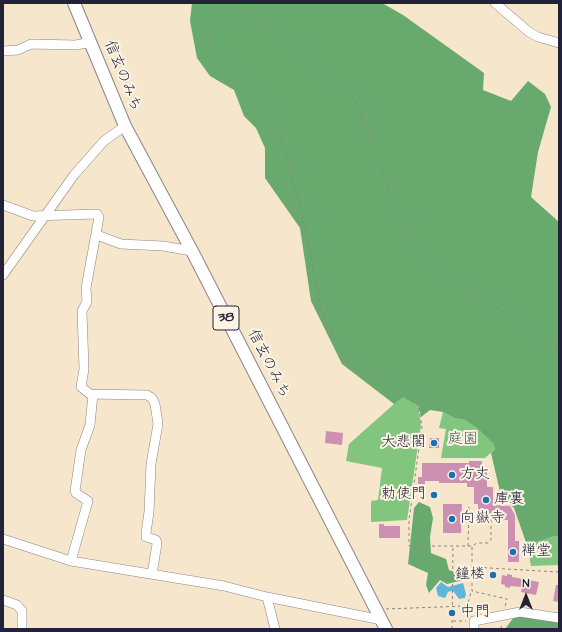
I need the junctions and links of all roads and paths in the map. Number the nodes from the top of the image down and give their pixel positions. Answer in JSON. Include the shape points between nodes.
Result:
{"nodes":[{"id":1,"x":74,"y":3,"type":"edge"},
{"id":2,"x":495,"y":3,"type":"edge"},
{"id":3,"x":91,"y":42,"type":"junction"},
{"id":4,"x":559,"y":43,"type":"edge"},
{"id":5,"x":3,"y":51,"type":"edge"},
{"id":6,"x":125,"y":126,"type":"junction"},
{"id":7,"x":3,"y":205,"type":"edge"},
{"id":8,"x":45,"y":217,"type":"junction"},
{"id":9,"x":97,"y":235,"type":"junction"},
{"id":10,"x":192,"y":251,"type":"junction"},
{"id":11,"x":3,"y":275,"type":"edge"},
{"id":12,"x":559,"y":348,"type":"edge"},
{"id":13,"x":93,"y":394,"type":"junction"},
{"id":14,"x":469,"y":504,"type":"dead end"},
{"id":15,"x":491,"y":520,"type":"dead end"},
{"id":16,"x":3,"y":539,"type":"edge"},
{"id":17,"x":453,"y":546,"type":"junction"},
{"id":18,"x":468,"y":546,"type":"junction"},
{"id":19,"x":472,"y":546,"type":"junction"},
{"id":20,"x":71,"y":560,"type":"junction"},
{"id":21,"x":472,"y":567,"type":"junction"},
{"id":22,"x":558,"y":572,"type":"dead end"},
{"id":23,"x":152,"y":574,"type":"junction"},
{"id":24,"x":472,"y":591,"type":"junction"},
{"id":25,"x":267,"y":597,"type":"junction"},
{"id":26,"x":3,"y":600,"type":"edge"},
{"id":27,"x":452,"y":607,"type":"junction"},
{"id":28,"x":376,"y":609,"type":"junction"},
{"id":29,"x":503,"y":616,"type":"junction"},
{"id":30,"x":559,"y":618,"type":"edge"},
{"id":31,"x":452,"y":621,"type":"junction"},
{"id":32,"x":384,"y":625,"type":"edge"},
{"id":33,"x":474,"y":625,"type":"edge"},
{"id":34,"x":22,"y":629,"type":"edge"},
{"id":35,"x":275,"y":629,"type":"edge"},
{"id":36,"x":452,"y":629,"type":"edge"},
{"id":37,"x":501,"y":629,"type":"edge"}],
"edges":[{"from":1,"to":3,"type":"main road","name":"信玄のみち","number":"38"},
{"from":2,"to":4,"type":"street","via":[[529,32]]},
{"from":3,"to":5,"type":"street","via":[[76,45],[31,44],[18,50]]},
{"from":3,"to":6,"type":"main road","name":"信玄のみち","number":"38"},
{"from":6,"to":8,"type":"street","via":[[104,141],[74,175]]},
{"from":6,"to":10,"type":"main road","name":"信玄のみち","number":"38"},
{"from":7,"to":8,"type":"street","via":[[33,216]]},
{"from":8,"to":9,"type":"street","via":[[97,214]]},
{"from":8,"to":11,"type":"street"},
{"from":9,"to":10,"type":"street","via":[[121,244],[163,246]]},
{"from":9,"to":13,"type":"street","via":[[86,288],[87,302],[82,311],[84,369],[81,387]]},
{"from":10,"to":28,"type":"main road","name":"信玄のみち","number":"38"},
{"from":12,"to":17,"type":"path","via":[[446,275],[414,241],[391,194],[355,100],[250,13],[204,36],[236,82],[279,130],[305,226],[322,314],[351,366],[418,405],[422,426],[409,520],[409,546]]},
{"from":13,"to":20,"type":"street","via":[[90,425],[81,450],[75,490],[88,500]]},
{"from":13,"to":23,"type":"street","via":[[147,396],[152,398],[155,404],[158,424],[151,464],[146,533],[146,537],[156,540],[157,544]]},
{"from":14,"to":18,"type":"path"},
{"from":15,"to":19,"type":"path","via":[[488,543],[477,543]]},
{"from":16,"to":20,"type":"street"},
{"from":17,"to":18,"type":"path"},
{"from":17,"to":27,"type":"path"},
{"from":18,"to":19,"type":"path"},
{"from":19,"to":21,"type":"path"},
{"from":20,"to":23,"type":"street"},
{"from":21,"to":22,"type":"path"},
{"from":21,"to":24,"type":"path"},
{"from":23,"to":25,"type":"street","via":[[224,586]]},
{"from":24,"to":27,"type":"path","via":[[465,606]]},
{"from":24,"to":29,"type":"path","via":[[507,598]]},
{"from":25,"to":32,"type":"street"},
{"from":25,"to":35,"type":"street"},
{"from":26,"to":34,"type":"street","via":[[17,605],[22,611]]},
{"from":27,"to":28,"type":"path"},
{"from":27,"to":31,"type":"path"},
{"from":28,"to":32,"type":"main road","name":"信玄のみち","number":"38"},
{"from":29,"to":30,"type":"street","via":[[520,612]]},
{"from":29,"to":33,"type":"street"},
{"from":29,"to":37,"type":"path"},
{"from":31,"to":33,"type":"path"},
{"from":31,"to":36,"type":"path"}]}
